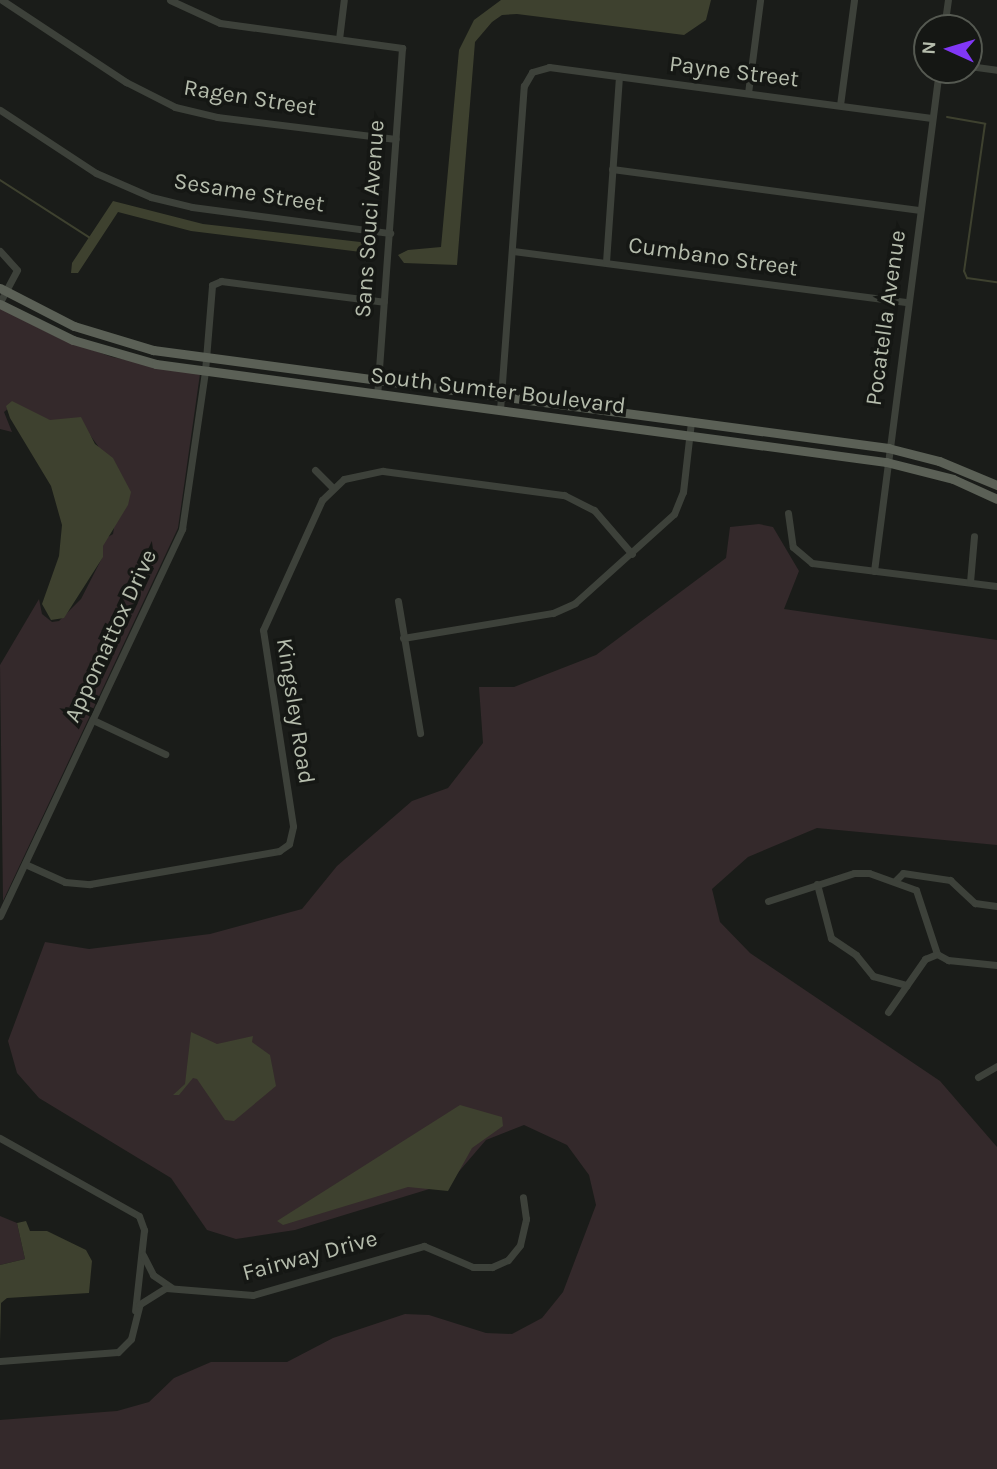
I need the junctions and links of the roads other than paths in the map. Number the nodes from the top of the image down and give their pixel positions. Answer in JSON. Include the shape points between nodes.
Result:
{"nodes":[{"id":1,"x":2,"y":0,"type":"edge"},
{"id":2,"x":170,"y":0,"type":"edge"},
{"id":3,"x":344,"y":0,"type":"edge"},
{"id":4,"x":760,"y":0,"type":"edge"},
{"id":5,"x":854,"y":0,"type":"edge"},
{"id":6,"x":339,"y":38,"type":"junction"},
{"id":7,"x":619,"y":76,"type":"junction"},
{"id":8,"x":937,"y":84,"type":"edge"},
{"id":9,"x":748,"y":93,"type":"junction"},
{"id":10,"x":840,"y":105,"type":"junction"},
{"id":11,"x":0,"y":110,"type":"edge"},
{"id":12,"x":932,"y":118,"type":"junction"},
{"id":13,"x":396,"y":139,"type":"junction"},
{"id":14,"x":612,"y":169,"type":"junction"},
{"id":15,"x":920,"y":210,"type":"junction"},
{"id":16,"x":390,"y":233,"type":"junction"},
{"id":17,"x":0,"y":251,"type":"edge"},
{"id":18,"x":513,"y":251,"type":"junction"},
{"id":19,"x":606,"y":262,"type":"junction"},
{"id":20,"x":3,"y":290,"type":"edge"},
{"id":21,"x":384,"y":302,"type":"junction"},
{"id":22,"x":908,"y":302,"type":"junction"},
{"id":23,"x":0,"y":303,"type":"edge"},
{"id":24,"x":206,"y":357,"type":"junction"},
{"id":25,"x":205,"y":371,"type":"junction"},
{"id":26,"x":377,"y":381,"type":"junction"},
{"id":27,"x":377,"y":394,"type":"junction"},
{"id":28,"x":501,"y":396,"type":"junction"},
{"id":29,"x":500,"y":410,"type":"junction"},
{"id":30,"x":691,"y":422,"type":"junction"},
{"id":31,"x":689,"y":435,"type":"junction"},
{"id":32,"x":888,"y":448,"type":"junction"},
{"id":33,"x":886,"y":462,"type":"junction"},
{"id":34,"x":315,"y":470,"type":"dead end"},
{"id":35,"x":997,"y":485,"type":"edge"},
{"id":36,"x":332,"y":487,"type":"junction"},
{"id":37,"x":997,"y":499,"type":"edge"},
{"id":38,"x":788,"y":513,"type":"dead end"},
{"id":39,"x":974,"y":536,"type":"dead end"},
{"id":40,"x":632,"y":554,"type":"junction"},
{"id":41,"x":874,"y":571,"type":"junction"},
{"id":42,"x":970,"y":582,"type":"junction"},
{"id":43,"x":997,"y":586,"type":"edge"},
{"id":44,"x":398,"y":601,"type":"dead end"},
{"id":45,"x":403,"y":638,"type":"junction"},
{"id":46,"x":93,"y":720,"type":"junction"},
{"id":47,"x":419,"y":733,"type":"dead end"},
{"id":48,"x":165,"y":754,"type":"dead end"},
{"id":49,"x":24,"y":864,"type":"junction"},
{"id":50,"x":895,"y":881,"type":"junction"},
{"id":51,"x":817,"y":884,"type":"junction"},
{"id":52,"x":768,"y":901,"type":"dead end"},
{"id":53,"x":997,"y":906,"type":"edge"},
{"id":54,"x":0,"y":916,"type":"edge"},
{"id":55,"x":937,"y":954,"type":"junction"},
{"id":56,"x":997,"y":965,"type":"edge"},
{"id":57,"x":907,"y":985,"type":"junction"},
{"id":58,"x":888,"y":1013,"type":"dead end"},
{"id":59,"x":997,"y":1066,"type":"edge"},
{"id":60,"x":978,"y":1077,"type":"dead end"},
{"id":61,"x":0,"y":1138,"type":"edge"},
{"id":62,"x":523,"y":1197,"type":"dead end"},
{"id":63,"x":142,"y":1246,"type":"junction"},
{"id":64,"x":175,"y":1288,"type":"junction"},
{"id":65,"x":134,"y":1322,"type":"junction"},
{"id":66,"x":0,"y":1362,"type":"edge"}],
"edges":[{"from":1,"to":13,"type":"street","name":"Ragen Street","via":[[133,87],[175,107],[217,117]]},
{"from":2,"to":6,"type":"street","via":[[220,23]]},
{"from":3,"to":6,"type":"street"},
{"from":4,"to":9,"type":"street"},
{"from":5,"to":10,"type":"street"},
{"from":6,"to":13,"type":"street","name":"Sans Souci Avenue","via":[[402,48]]},
{"from":7,"to":9,"type":"street","name":"Payne Street"},
{"from":7,"to":14,"type":"street"},
{"from":7,"to":18,"type":"street","name":"Payne Street","via":[[549,67],[532,72],[524,86]]},
{"from":8,"to":12,"type":"street","name":"Pocatella Avenue"},
{"from":9,"to":10,"type":"street","name":"Payne Street"},
{"from":10,"to":12,"type":"street","name":"Payne Street"},
{"from":11,"to":16,"type":"street","name":"Sesame Street","via":[[96,173],[151,197],[192,207]]},
{"from":12,"to":15,"type":"street","name":"Pocatella Avenue"},
{"from":13,"to":16,"type":"street","name":"Sans Souci Avenue"},
{"from":14,"to":15,"type":"street"},
{"from":14,"to":19,"type":"street"},
{"from":15,"to":22,"type":"street","name":"Pocatella Avenue"},
{"from":16,"to":21,"type":"street","name":"Sans Souci Avenue"},
{"from":17,"to":20,"type":"street","name":"South Sumter Boulevard","via":[[17,267]]},
{"from":18,"to":19,"type":"street","name":"Cumbano Street"},
{"from":18,"to":28,"type":"street"},
{"from":19,"to":22,"type":"street","name":"Cumbano Street"},
{"from":20,"to":23,"type":"street","name":"South Sumter Boulevard"},
{"from":20,"to":24,"type":"main road","name":"South Sumter Boulevard","via":[[109,338]]},
{"from":21,"to":24,"type":"street","name":"Appomattox Drive","via":[[217,281],[210,291]]},
{"from":21,"to":26,"type":"street","name":"Sans Souci Avenue"},
{"from":22,"to":32,"type":"street","name":"Pocatella Avenue"},
{"from":23,"to":25,"type":"main road","name":"South Sumter Boulevard","via":[[104,351]]},
{"from":24,"to":25,"type":"street","name":"Appomattox Drive"},
{"from":24,"to":26,"type":"main road","name":"South Sumter Boulevard"},
{"from":25,"to":27,"type":"main road","name":"South Sumter Boulevard"},
{"from":25,"to":46,"type":"street","name":"Appomattox Drive","via":[[182,529]]},
{"from":26,"to":27,"type":"street","name":"Sans Souci Avenue"},
{"from":26,"to":28,"type":"main road","name":"South Sumter Boulevard"},
{"from":27,"to":29,"type":"main road","name":"South Sumter Boulevard"},
{"from":28,"to":29,"type":"street"},
{"from":28,"to":30,"type":"main road","name":"South Sumter Boulevard"},
{"from":29,"to":31,"type":"main road","name":"South Sumter Boulevard"},
{"from":30,"to":31,"type":"street"},
{"from":30,"to":32,"type":"main road","name":"South Sumter Boulevard"},
{"from":31,"to":33,"type":"main road","name":"South Sumter Boulevard"},
{"from":31,"to":40,"type":"street","via":[[677,509],[664,527]]},
{"from":32,"to":33,"type":"street","name":"Pocatella Avenue"},
{"from":32,"to":35,"type":"main road","name":"South Sumter Boulevard","via":[[939,461]]},
{"from":33,"to":37,"type":"main road","name":"South Sumter Boulevard","via":[[930,472]]},
{"from":33,"to":41,"type":"street","name":"Pocatella Avenue"},
{"from":34,"to":36,"type":"street"},
{"from":36,"to":40,"type":"street","via":[[356,474],[376,471],[564,495],[594,510]]},
{"from":36,"to":49,"type":"street","name":"Kingsley Road","via":[[318,507],[263,630],[293,826],[289,844],[279,851],[90,884],[65,881]]},
{"from":38,"to":41,"type":"street","via":[[791,542],[805,560]]},
{"from":39,"to":42,"type":"street"},
{"from":40,"to":45,"type":"street","via":[[561,611]]},
{"from":41,"to":42,"type":"street"},
{"from":42,"to":43,"type":"street"},
{"from":44,"to":45,"type":"street"},
{"from":45,"to":47,"type":"street"},
{"from":46,"to":48,"type":"street"},
{"from":46,"to":49,"type":"street","name":"Appomattox Drive"},
{"from":49,"to":54,"type":"street","name":"Appomattox Drive"},
{"from":50,"to":51,"type":"street","via":[[854,873]]},
{"from":50,"to":53,"type":"street","via":[[903,873],[950,880],[975,902]]},
{"from":50,"to":55,"type":"street","via":[[919,895]]},
{"from":51,"to":52,"type":"street"},
{"from":51,"to":57,"type":"street","via":[[831,938],[856,955],[873,976]]},
{"from":55,"to":56,"type":"street","via":[[948,960]]},
{"from":55,"to":57,"type":"street","via":[[925,959]]},
{"from":57,"to":58,"type":"street"},
{"from":59,"to":60,"type":"street"},
{"from":61,"to":63,"type":"street","via":[[136,1213],[143,1224]]},
{"from":62,"to":64,"type":"street","name":"Fairway Drive","via":[[526,1219],[520,1245],[508,1259],[492,1267],[467,1265],[425,1246],[253,1295]]},
{"from":63,"to":64,"type":"street","via":[[149,1270]]},
{"from":63,"to":65,"type":"street"},
{"from":64,"to":65,"type":"street","via":[[146,1299]]},
{"from":65,"to":66,"type":"street","via":[[131,1339],[118,1352]]}]}
